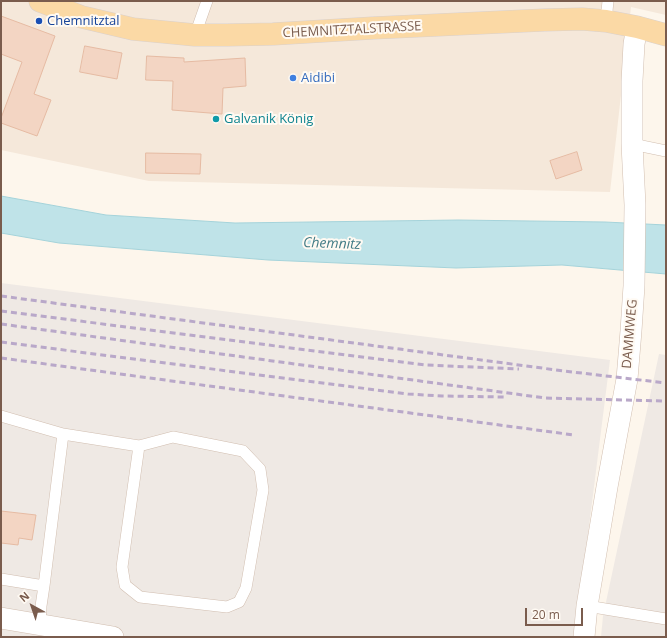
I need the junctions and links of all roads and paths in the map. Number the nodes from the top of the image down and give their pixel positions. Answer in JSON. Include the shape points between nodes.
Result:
{"nodes":[{"id":1,"x":40,"y":1,"type":"edge"},
{"id":2,"x":207,"y":1,"type":"edge"},
{"id":3,"x":607,"y":11,"type":"edge"},
{"id":4,"x":637,"y":27,"type":"junction"},
{"id":5,"x":666,"y":34,"type":"edge"},
{"id":6,"x":195,"y":35,"type":"junction"},
{"id":7,"x":632,"y":144,"type":"junction"},
{"id":8,"x":666,"y":150,"type":"edge"},
{"id":9,"x":1,"y":416,"type":"edge"},
{"id":10,"x":63,"y":434,"type":"junction"},
{"id":11,"x":139,"y":446,"type":"junction"},
{"id":12,"x":1,"y":579,"type":"edge"},
{"id":13,"x":44,"y":586,"type":"junction"},
{"id":14,"x":587,"y":606,"type":"junction"},
{"id":15,"x":1,"y":618,"type":"edge"},
{"id":16,"x":666,"y":619,"type":"edge"},
{"id":17,"x":40,"y":625,"type":"junction"},
{"id":18,"x":113,"y":637,"type":"edge"},
{"id":19,"x":584,"y":637,"type":"edge"}],
"edges":[{"from":1,"to":6,"type":"main road","name":"CHEMNITZTALSTRASSE","via":[[82,17],[133,29]]},
{"from":2,"to":6,"type":"lane"},
{"from":3,"to":4,"type":"main road","name":"CHEMNITZTALSTRASSE"},
{"from":3,"to":6,"type":"main road","name":"CHEMNITZTALSTRASSE","via":[[582,19],[274,34]]},
{"from":4,"to":5,"type":"main road","name":"CHEMNITZTALSTRASSE"},
{"from":4,"to":7,"type":"street","name":"DAMMWEG","via":[[632,81]]},
{"from":7,"to":8,"type":"lane"},
{"from":7,"to":14,"type":"street","name":"DAMMWEG","via":[[636,205],[634,286],[627,379]]},
{"from":9,"to":10,"type":"lane"},
{"from":10,"to":11,"type":"lane"},
{"from":10,"to":13,"type":"lane"},
{"from":11,"to":11,"type":"lane","via":[[174,437],[243,451],[260,469],[263,490],[246,588],[239,602],[227,607],[140,597],[125,585],[122,567]]},
{"from":12,"to":13,"type":"lane"},
{"from":13,"to":17,"type":"lane"},
{"from":14,"to":16,"type":"lane"},
{"from":14,"to":19,"type":"street","name":"DAMMWEG"},
{"from":15,"to":17,"type":"street"},
{"from":17,"to":18,"type":"street"}]}
